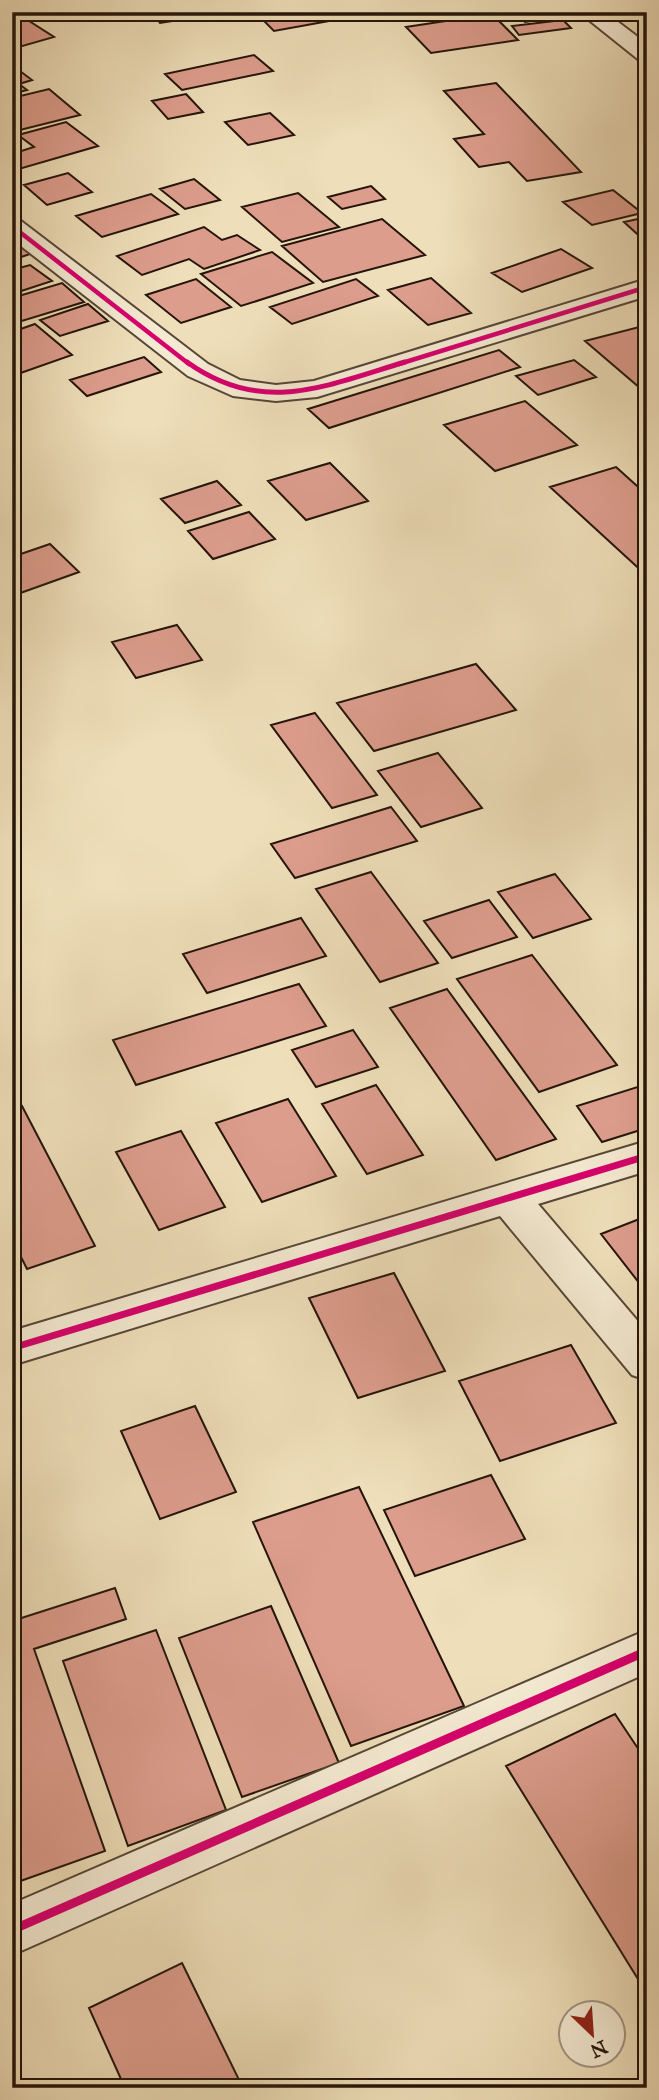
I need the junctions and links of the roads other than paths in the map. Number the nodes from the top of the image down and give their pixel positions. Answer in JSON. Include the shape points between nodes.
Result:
{"nodes":[{"id":1,"x":590,"y":12,"type":"edge"},
{"id":2,"x":647,"y":55,"type":"edge"},
{"id":3,"x":12,"y":226,"type":"edge"},
{"id":4,"x":647,"y":287,"type":"edge"},
{"id":5,"x":647,"y":1156,"type":"edge"},
{"id":6,"x":508,"y":1197,"type":"junction"},
{"id":7,"x":12,"y":1348,"type":"edge"},
{"id":8,"x":647,"y":1363,"type":"edge"},
{"id":9,"x":647,"y":1651,"type":"edge"},
{"id":10,"x":12,"y":1930,"type":"edge"}],
"edges":[{"from":1,"to":2,"type":"street"},
{"from":3,"to":4,"type":"street","via":[[198,370],[233,388],[276,393],[317,389]]},
{"from":5,"to":6,"type":"street"},
{"from":6,"to":7,"type":"street"},
{"from":6,"to":8,"type":"street"},
{"from":9,"to":10,"type":"street"}]}
